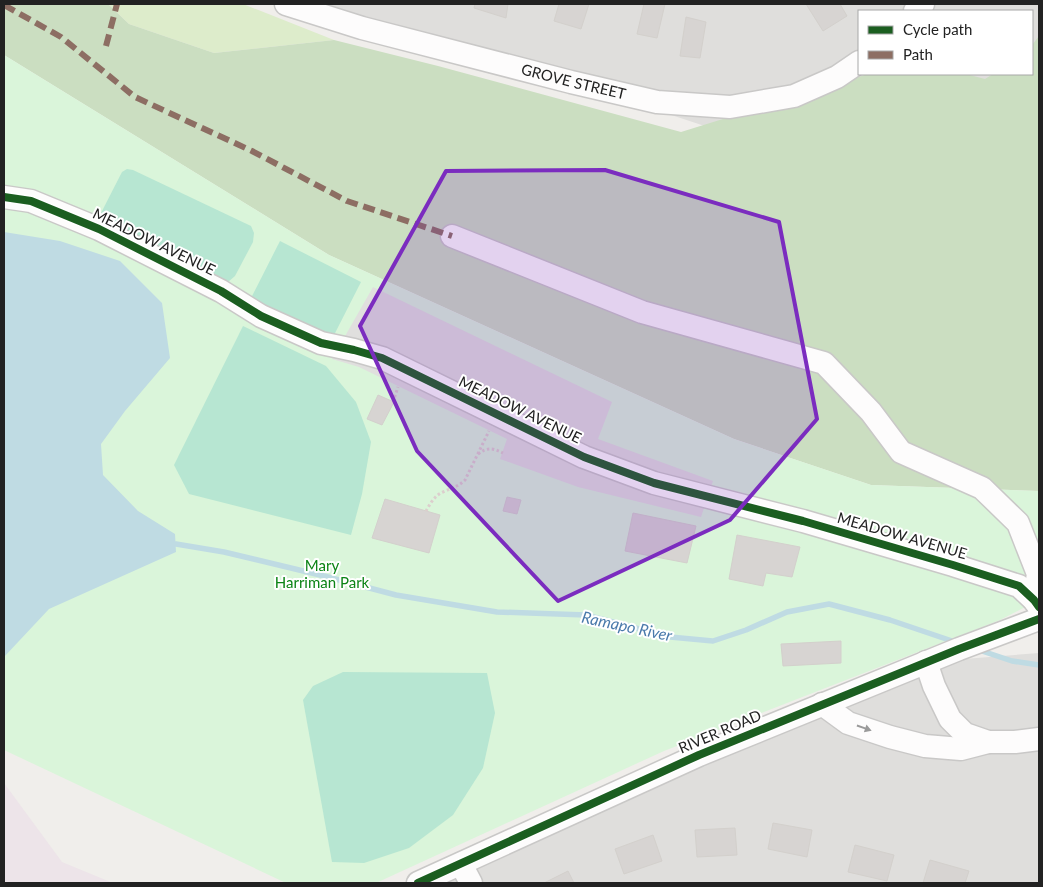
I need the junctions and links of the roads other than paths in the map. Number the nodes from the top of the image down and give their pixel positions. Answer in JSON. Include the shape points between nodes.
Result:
{"nodes":[{"id":1,"x":286,"y":4,"type":"edge"},
{"id":2,"x":858,"y":63,"type":"edge"},
{"id":3,"x":4,"y":197,"type":"edge"},
{"id":4,"x":452,"y":236,"type":"dead end"},
{"id":5,"x":1034,"y":613,"type":"edge"},
{"id":6,"x":926,"y":662,"type":"junction"},
{"id":7,"x":822,"y":704,"type":"junction"},
{"id":8,"x":1039,"y":739,"type":"edge"},
{"id":9,"x":988,"y":742,"type":"junction"},
{"id":10,"x":466,"y":874,"type":"edge"},
{"id":11,"x":418,"y":883,"type":"edge"}],
"edges":[{"from":1,"to":2,"type":"street","name":"GROVE STREET","via":[[362,28],[657,102],[730,107],[794,96],[837,77]]},
{"from":3,"to":5,"type":"street","name":"MEADOW AVENUE","via":[[31,201],[99,229],[221,291],[260,316],[321,343],[382,358],[584,457],[654,483],[803,521],[1019,586]]},
{"from":4,"to":5,"type":"street","via":[[642,312],[824,363],[871,412],[901,452],[982,488],[1018,523],[1038,574]]},
{"from":5,"to":6,"type":"street","name":"RIVER ROAD"},
{"from":6,"to":7,"type":"street","name":"RIVER ROAD"},
{"from":6,"to":9,"type":"street","via":[[950,719],[965,734]]},
{"from":7,"to":9,"type":"street","one_way":true,"via":[[848,723],[890,738],[925,746],[961,749]]},
{"from":7,"to":10,"type":"street","name":"RIVER ROAD","via":[[699,755]]},
{"from":8,"to":9,"type":"street"},
{"from":10,"to":11,"type":"street","name":"RIVER ROAD"}]}
